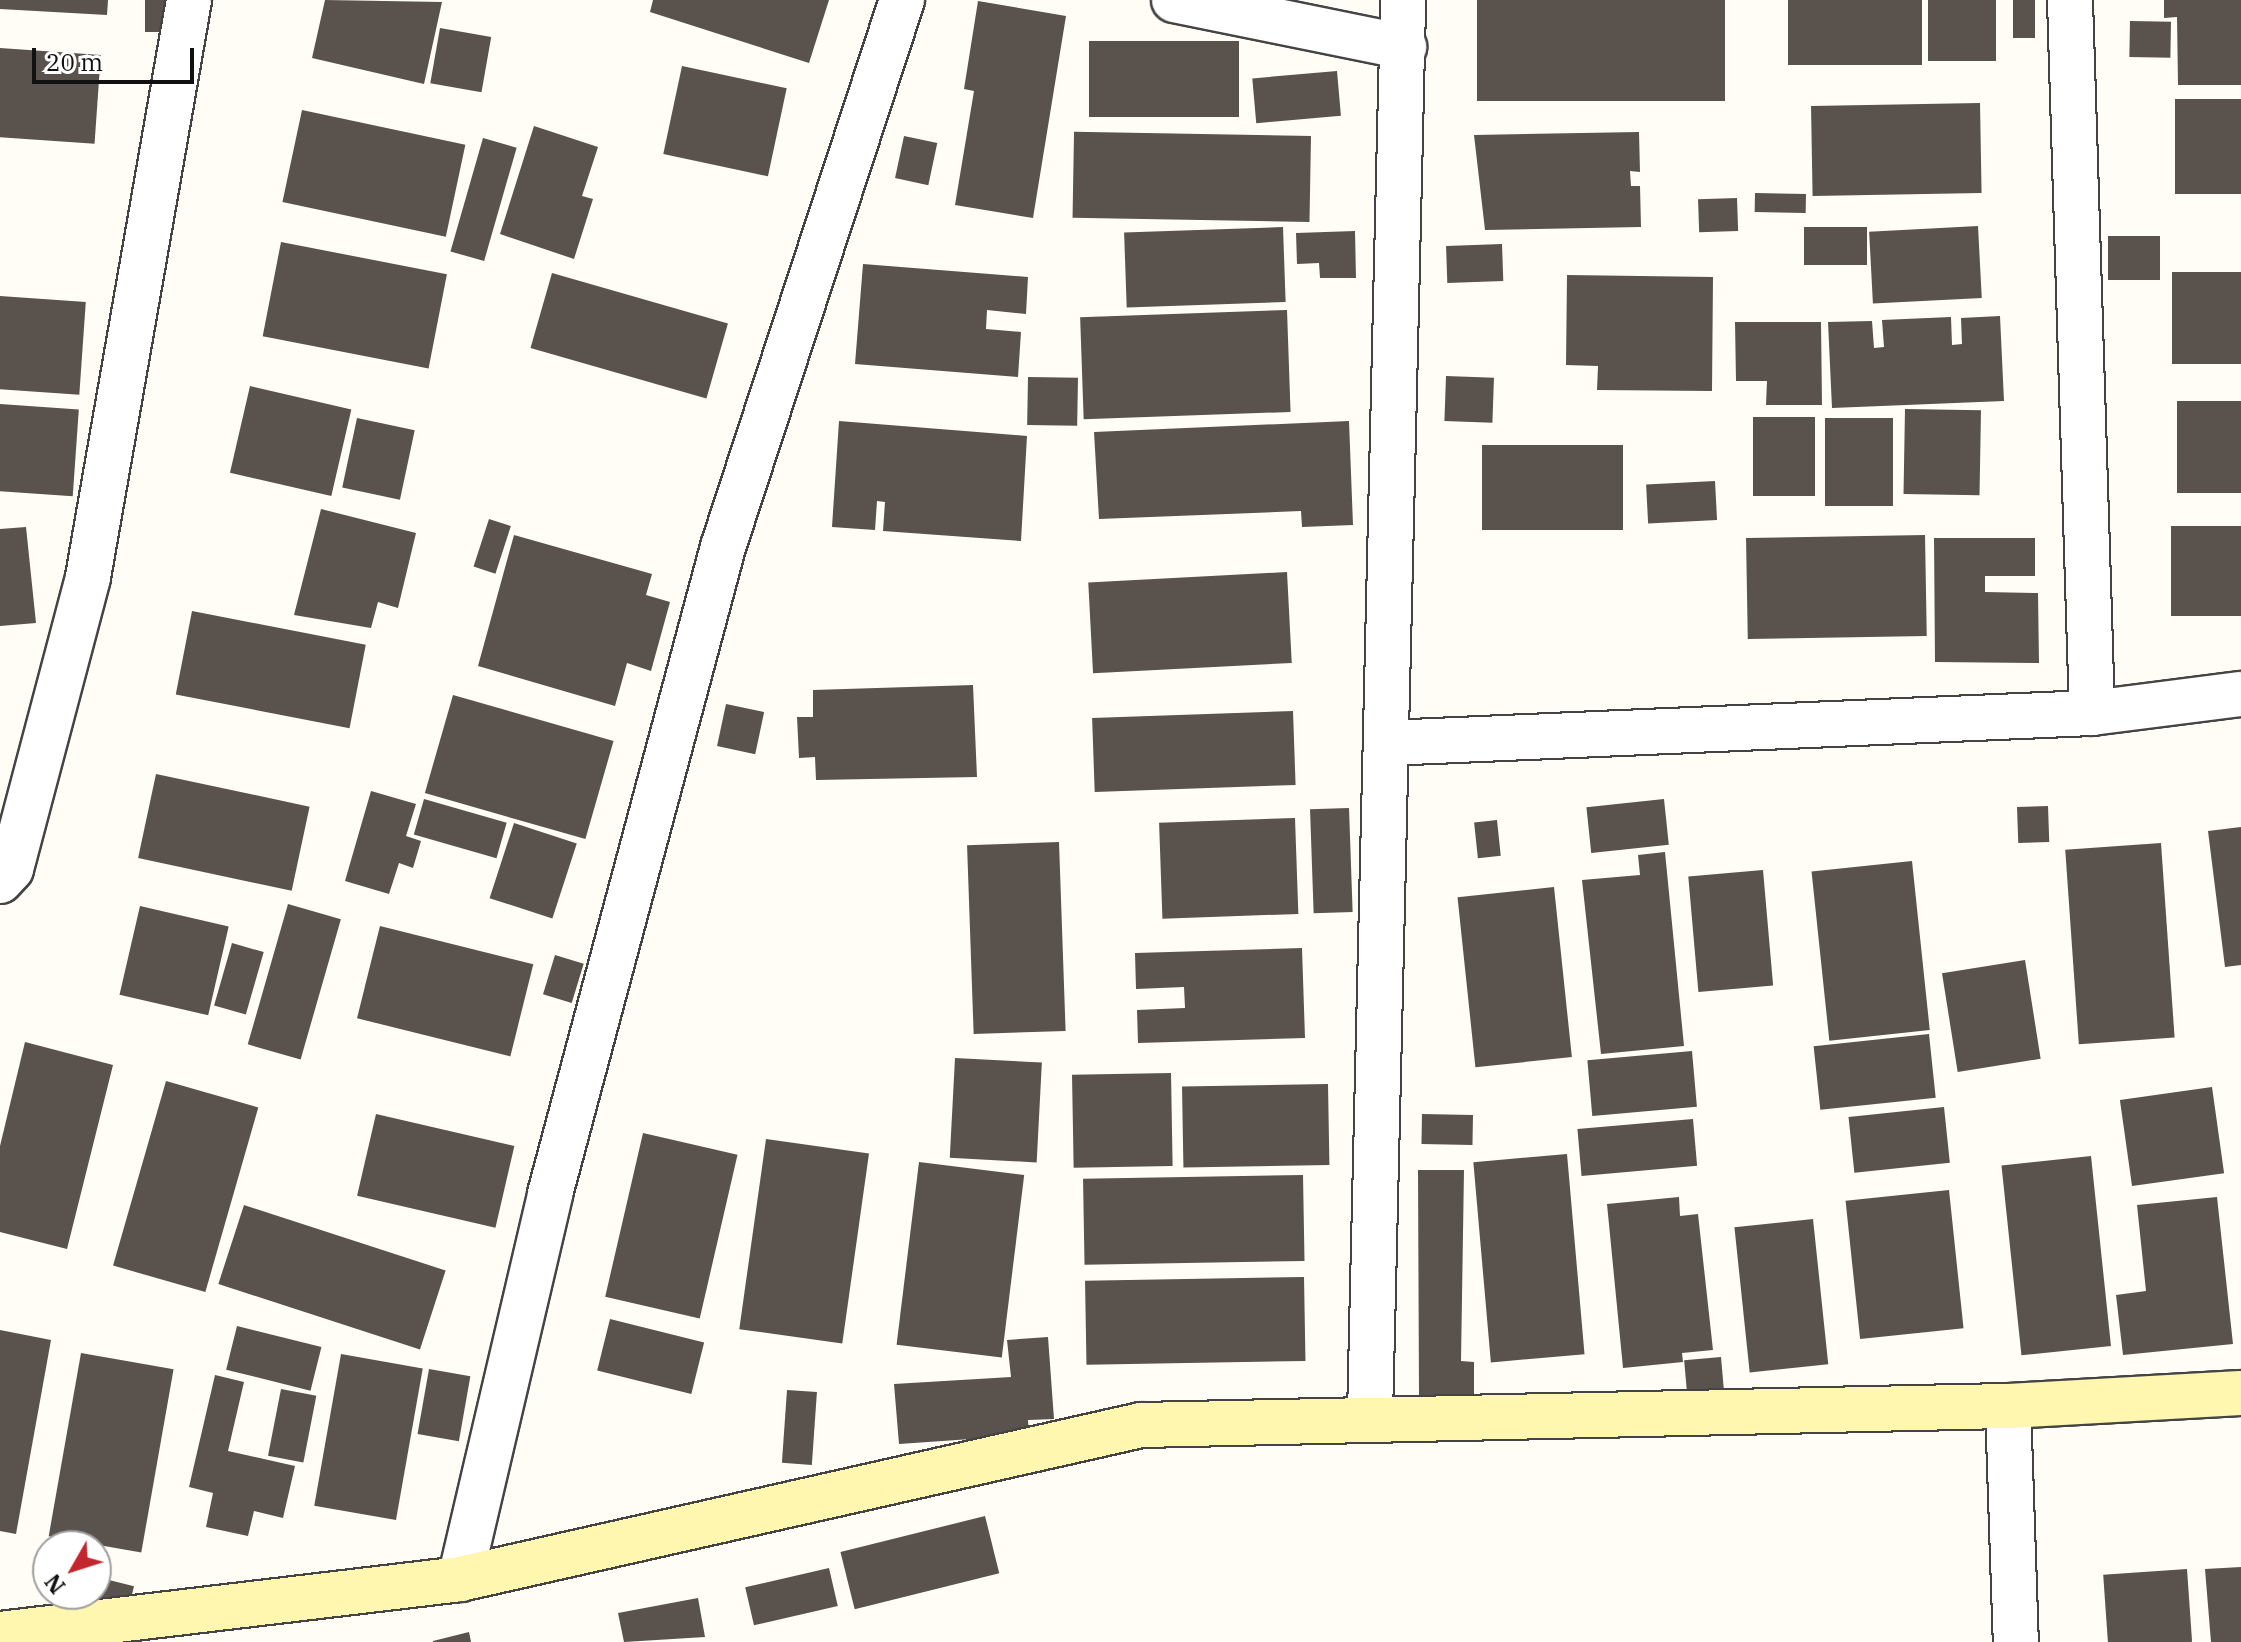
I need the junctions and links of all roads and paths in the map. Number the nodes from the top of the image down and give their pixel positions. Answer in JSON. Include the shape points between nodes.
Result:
{"nodes":[{"id":1,"x":189,"y":0,"type":"edge"},
{"id":2,"x":902,"y":0,"type":"edge"},
{"id":3,"x":1174,"y":0,"type":"edge"},
{"id":4,"x":1403,"y":0,"type":"edge"},
{"id":5,"x":2070,"y":0,"type":"edge"},
{"id":6,"x":1404,"y":47,"type":"junction"},
{"id":7,"x":2241,"y":694,"type":"edge"},
{"id":8,"x":2092,"y":713,"type":"junction"},
{"id":9,"x":1387,"y":743,"type":"junction"},
{"id":10,"x":0,"y":881,"type":"edge"},
{"id":11,"x":2241,"y":1393,"type":"edge"},
{"id":12,"x":2008,"y":1406,"type":"junction"},
{"id":13,"x":1370,"y":1416,"type":"junction"},
{"id":14,"x":460,"y":1579,"type":"junction"},
{"id":15,"x":0,"y":1634,"type":"edge"},
{"id":16,"x":2016,"y":1642,"type":"edge"}],
"edges":[{"from":1,"to":10,"type":"street","via":[[88,577],[11,869]]},
{"from":2,"to":14,"type":"street","via":[[723,547],[550,1194]]},
{"from":3,"to":6,"type":"street"},
{"from":4,"to":6,"type":"street"},
{"from":5,"to":8,"type":"street"},
{"from":6,"to":9,"type":"street"},
{"from":7,"to":8,"type":"street"},
{"from":8,"to":9,"type":"street"},
{"from":9,"to":13,"type":"street"},
{"from":11,"to":12,"type":"street"},
{"from":12,"to":13,"type":"street"},
{"from":12,"to":16,"type":"street"},
{"from":13,"to":14,"type":"street","via":[[1141,1425]]},
{"from":14,"to":15,"type":"street"}]}
